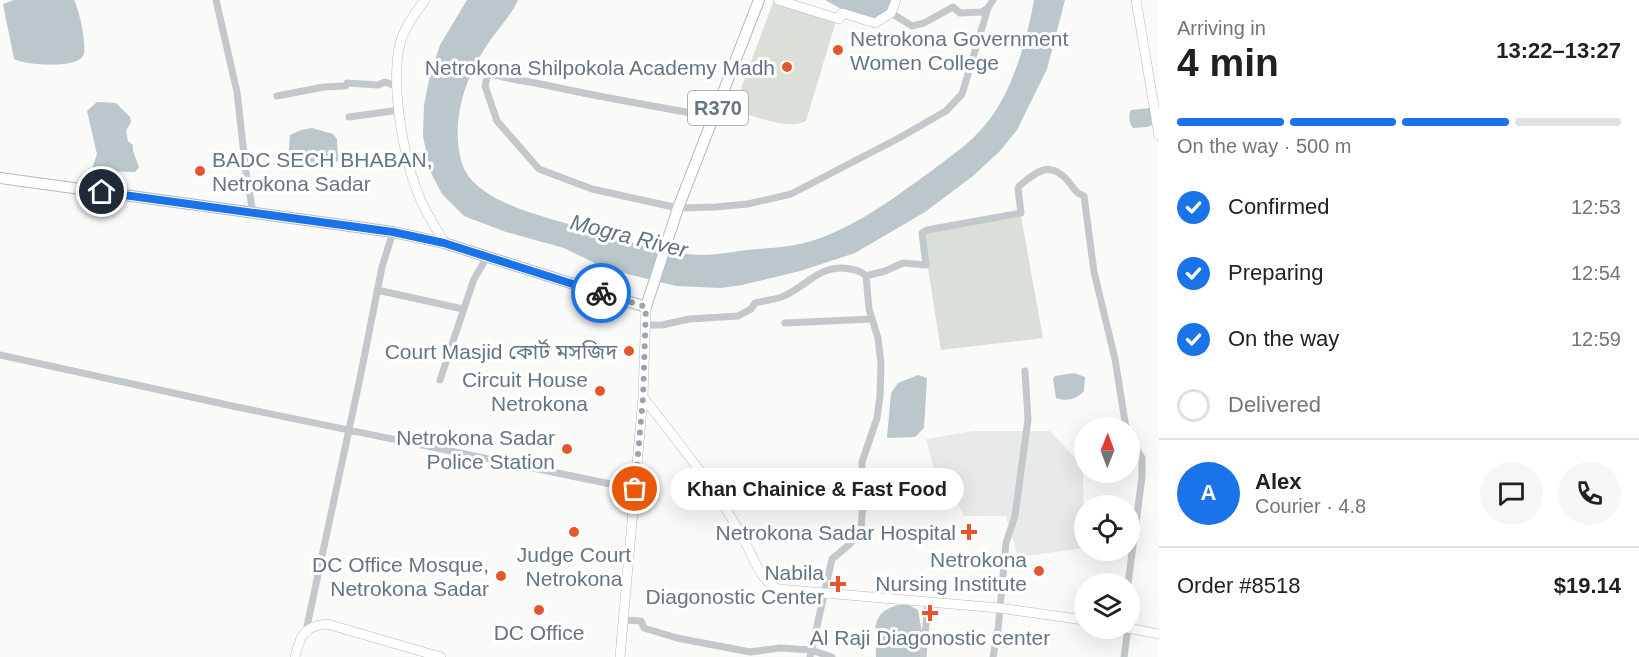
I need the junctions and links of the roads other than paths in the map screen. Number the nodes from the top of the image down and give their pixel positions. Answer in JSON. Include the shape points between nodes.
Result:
{"nodes":[{"id":1,"x":216,"y":0,"type":"edge"},
{"id":2,"x":425,"y":0,"type":"edge"},
{"id":3,"x":759,"y":0,"type":"edge"},
{"id":4,"x":778,"y":0,"type":"edge"},
{"id":5,"x":896,"y":0,"type":"edge"},
{"id":6,"x":993,"y":0,"type":"edge"},
{"id":7,"x":1136,"y":0,"type":"edge"},
{"id":8,"x":988,"y":8,"type":"junction"},
{"id":9,"x":891,"y":13,"type":"junction"},
{"id":10,"x":482,"y":64,"type":"dead end"},
{"id":11,"x":488,"y":73,"type":"junction"},
{"id":12,"x":396,"y":86,"type":"junction"},
{"id":13,"x":277,"y":96,"type":"dead end"},
{"id":14,"x":399,"y":110,"type":"junction"},
{"id":15,"x":349,"y":117,"type":"dead end"},
{"id":16,"x":714,"y":117,"type":"junction"},
{"id":17,"x":1159,"y":136,"type":"edge"},
{"id":18,"x":0,"y":178,"type":"edge"},
{"id":19,"x":677,"y":212,"type":"junction"},
{"id":20,"x":253,"y":213,"type":"junction"},
{"id":21,"x":393,"y":232,"type":"junction"},
{"id":22,"x":444,"y":243,"type":"junction"},
{"id":23,"x":487,"y":257,"type":"junction"},
{"id":24,"x":866,"y":276,"type":"junction"},
{"id":25,"x":377,"y":290,"type":"junction"},
{"id":26,"x":646,"y":307,"type":"junction"},
{"id":27,"x":463,"y":309,"type":"junction"},
{"id":28,"x":872,"y":319,"type":"junction"},
{"id":29,"x":784,"y":323,"type":"dead end"},
{"id":30,"x":644,"y":325,"type":"junction"},
{"id":31,"x":0,"y":355,"type":"edge"},
{"id":32,"x":1025,"y":370,"type":"dead end"},
{"id":33,"x":440,"y":380,"type":"dead end"},
{"id":34,"x":643,"y":397,"type":"junction"},
{"id":35,"x":1124,"y":417,"type":"edge"},
{"id":36,"x":349,"y":430,"type":"junction"},
{"id":37,"x":1140,"y":455,"type":"edge"},
{"id":38,"x":635,"y":489,"type":"junction"},
{"id":39,"x":1129,"y":573,"type":"edge"},
{"id":40,"x":826,"y":593,"type":"junction"},
{"id":41,"x":928,"y":603,"type":"junction"},
{"id":42,"x":999,"y":608,"type":"junction"},
{"id":43,"x":1074,"y":619,"type":"edge"},
{"id":44,"x":624,"y":620,"type":"junction"},
{"id":45,"x":1140,"y":630,"type":"edge"},
{"id":46,"x":306,"y":631,"type":"junction"},
{"id":47,"x":1159,"y":634,"type":"edge"},
{"id":48,"x":1126,"y":639,"type":"edge"},
{"id":49,"x":811,"y":653,"type":"edge"},
{"id":50,"x":295,"y":657,"type":"edge"},
{"id":51,"x":441,"y":657,"type":"edge"},
{"id":52,"x":620,"y":657,"type":"edge"},
{"id":53,"x":832,"y":657,"type":"edge"},
{"id":54,"x":923,"y":657,"type":"edge"},
{"id":55,"x":993,"y":657,"type":"edge"},
{"id":56,"x":1124,"y":657,"type":"edge"}],
"edges":[{"from":1,"to":20,"type":"street","via":[[237,92]]},
{"from":2,"to":12,"type":"street","via":[[400,42]]},
{"from":3,"to":16,"type":"main road","number":"R370"},
{"from":4,"to":9,"type":"street","via":[[839,19],[842,14],[875,23]]},
{"from":5,"to":9,"type":"street"},
{"from":6,"to":8,"type":"street"},
{"from":7,"to":17,"type":"street"},
{"from":8,"to":9,"type":"street","via":[[960,13],[953,6],[912,26]]},
{"from":8,"to":19,"type":"street","via":[[962,94],[946,111],[790,194],[748,204]]},
{"from":10,"to":11,"type":"street"},
{"from":11,"to":16,"type":"street"},
{"from":11,"to":19,"type":"street","via":[[485,86],[497,121],[540,169],[592,189]]},
{"from":12,"to":13,"type":"street","via":[[385,82],[348,83]]},
{"from":12,"to":14,"type":"street"},
{"from":14,"to":15,"type":"street"},
{"from":14,"to":22,"type":"street","via":[[409,163],[422,203]]},
{"from":16,"to":19,"type":"main road","number":"R370"},
{"from":18,"to":20,"type":"main road"},
{"from":19,"to":26,"type":"main road","number":"R370"},
{"from":20,"to":21,"type":"main road"},
{"from":21,"to":22,"type":"main road"},
{"from":21,"to":25,"type":"street"},
{"from":22,"to":23,"type":"main road"},
{"from":23,"to":26,"type":"main road"},
{"from":23,"to":27,"type":"street"},
{"from":24,"to":28,"type":"street"},
{"from":24,"to":30,"type":"street","via":[[854,270],[832,268],[787,295],[755,303],[738,316]]},
{"from":24,"to":35,"type":"street","via":[[903,263],[926,265],[922,233],[927,230],[1021,213],[1019,186],[1038,171],[1054,171],[1065,178],[1077,195],[1084,196],[1094,272]]},
{"from":25,"to":27,"type":"street"},
{"from":25,"to":36,"type":"street"},
{"from":26,"to":30,"type":"street"},
{"from":27,"to":33,"type":"street"},
{"from":28,"to":29,"type":"street"},
{"from":28,"to":40,"type":"street","via":[[881,364],[880,396],[862,462],[861,530],[832,559]]},
{"from":30,"to":34,"type":"street"},
{"from":31,"to":36,"type":"street"},
{"from":32,"to":42,"type":"street","via":[[1028,419]]},
{"from":34,"to":38,"type":"street"},
{"from":34,"to":40,"type":"street","via":[[735,522],[767,581],[778,589]]},
{"from":36,"to":38,"type":"street"},
{"from":36,"to":46,"type":"street"},
{"from":37,"to":39,"type":"street","via":[[1142,477]]},
{"from":38,"to":44,"type":"street"},
{"from":40,"to":41,"type":"street"},
{"from":40,"to":49,"type":"street"},
{"from":41,"to":42,"type":"street"},
{"from":41,"to":54,"type":"street"},
{"from":42,"to":43,"type":"street"},
{"from":42,"to":55,"type":"street"},
{"from":44,"to":49,"type":"street","via":[[641,621],[644,628],[677,638],[750,652],[780,648]]},
{"from":44,"to":52,"type":"street"},
{"from":45,"to":47,"type":"street"},
{"from":46,"to":50,"type":"street","via":[[300,637]]},
{"from":46,"to":51,"type":"street","via":[[327,624]]},
{"from":48,"to":56,"type":"street"},
{"from":49,"to":53,"type":"street"}]}
